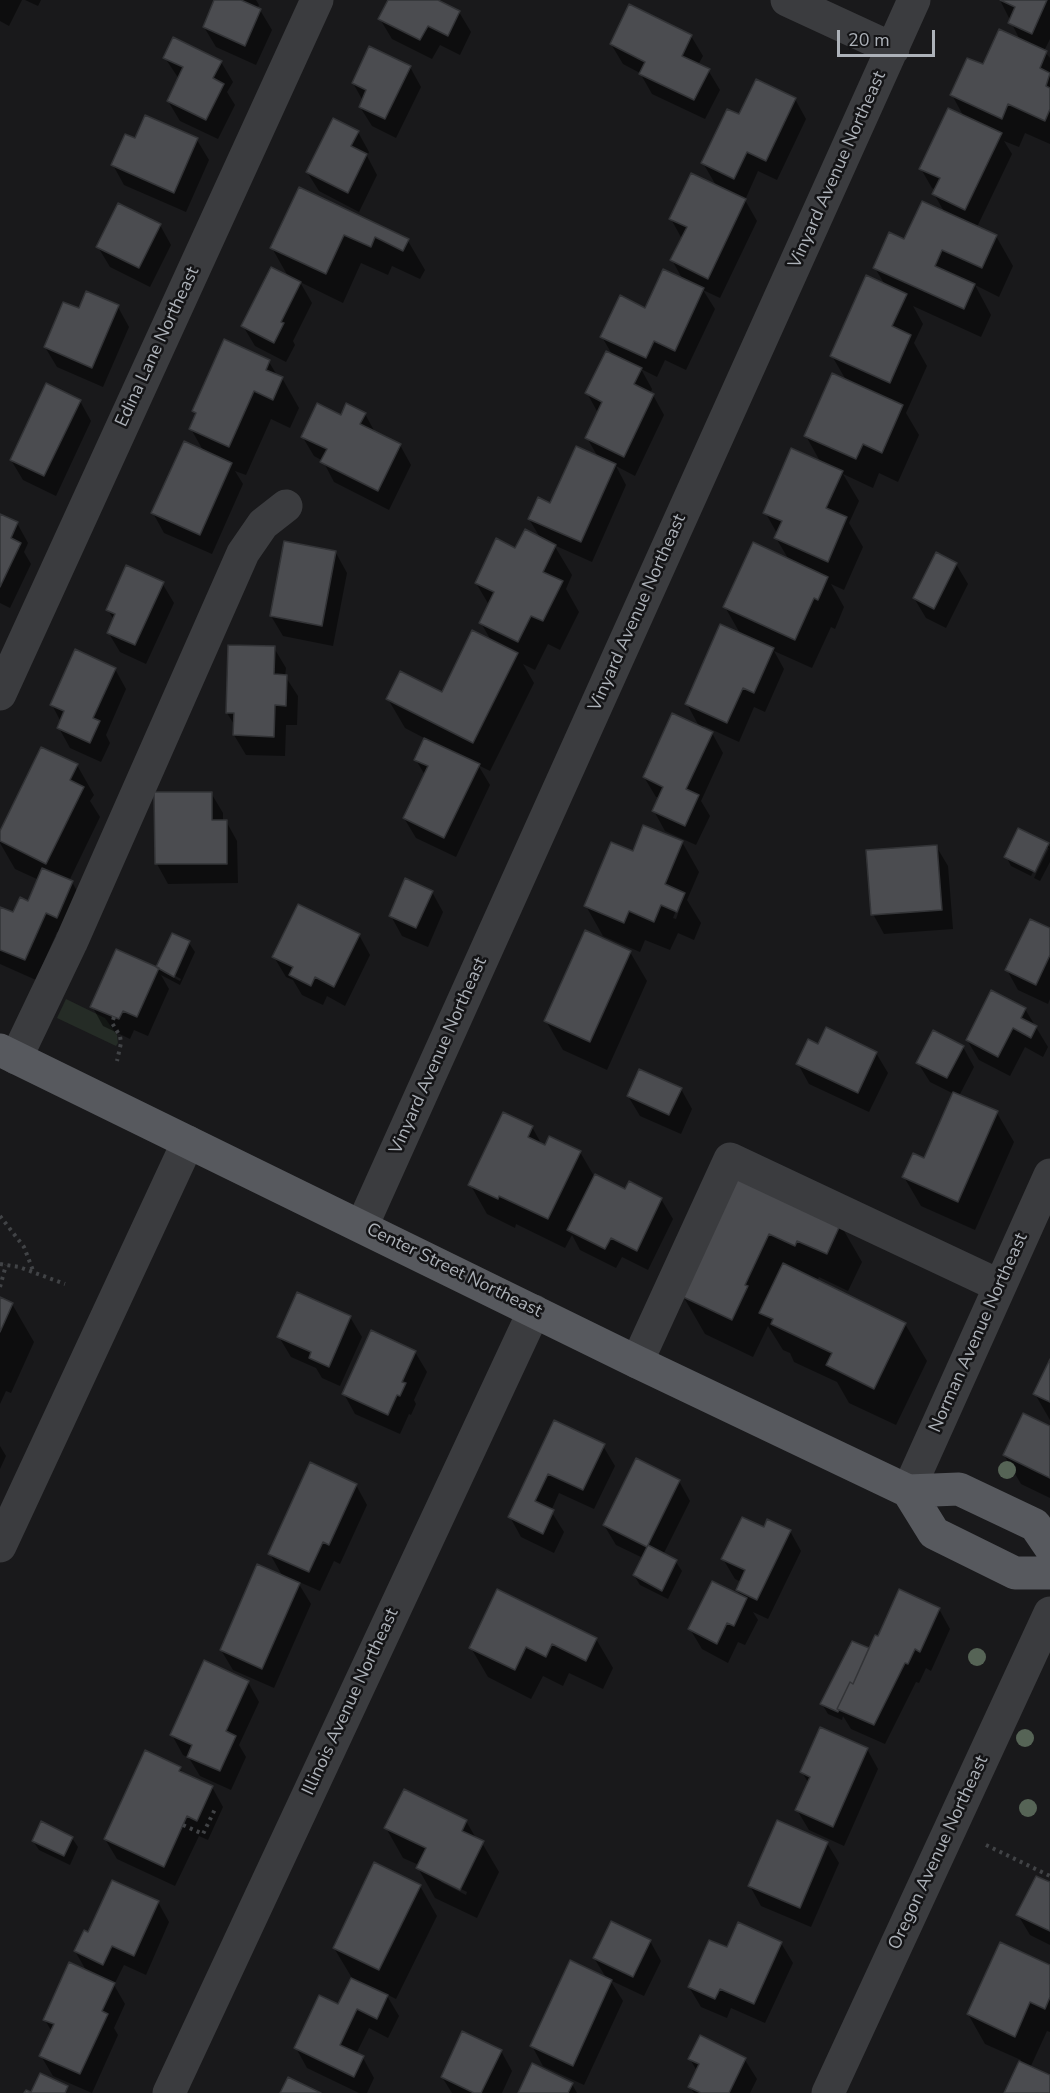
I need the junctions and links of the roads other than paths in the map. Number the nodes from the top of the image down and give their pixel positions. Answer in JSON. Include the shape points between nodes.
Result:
{"nodes":[{"id":1,"x":317,"y":0,"type":"edge"},
{"id":2,"x":787,"y":0,"type":"edge"},
{"id":3,"x":914,"y":0,"type":"edge"},
{"id":4,"x":893,"y":49,"type":"junction"},
{"id":5,"x":286,"y":506,"type":"dead end"},
{"id":6,"x":0,"y":694,"type":"edge"},
{"id":7,"x":8,"y":1054,"type":"edge"},
{"id":8,"x":188,"y":1142,"type":"junction"},
{"id":9,"x":1050,"y":1175,"type":"edge"},
{"id":10,"x":362,"y":1226,"type":"junction"},
{"id":11,"x":1000,"y":1286,"type":"junction"},
{"id":12,"x":534,"y":1311,"type":"junction"},
{"id":13,"x":637,"y":1362,"type":"junction"},
{"id":14,"x":908,"y":1491,"type":"junction"},
{"id":15,"x":0,"y":1546,"type":"edge"},
{"id":16,"x":1050,"y":1547,"type":"edge"},
{"id":17,"x":1050,"y":1573,"type":"edge"},
{"id":18,"x":1050,"y":1613,"type":"edge"},
{"id":19,"x":169,"y":2093,"type":"edge"},
{"id":20,"x":828,"y":2093,"type":"edge"}],
"edges":[{"from":1,"to":6,"type":"street","name":"Edina Lane Northeast"},
{"from":2,"to":4,"type":"street"},
{"from":3,"to":4,"type":"street","name":"Vinyard Avenue Northeast"},
{"from":4,"to":10,"type":"street","name":"Vinyard Avenue Northeast"},
{"from":5,"to":7,"type":"street","via":[[263,524],[243,553],[71,943]]},
{"from":7,"to":8,"type":"main road","name":"Center Street Northeast"},
{"from":8,"to":10,"type":"main road","name":"Center Street Northeast"},
{"from":8,"to":15,"type":"street"},
{"from":9,"to":11,"type":"street","name":"Norman Avenue Northeast"},
{"from":10,"to":12,"type":"main road","name":"Center Street Northeast"},
{"from":11,"to":13,"type":"street","via":[[730,1159]]},
{"from":11,"to":14,"type":"street","name":"Norman Avenue Northeast"},
{"from":12,"to":13,"type":"main road","name":"Center Street Northeast"},
{"from":12,"to":19,"type":"street","name":"Illinois Avenue Northeast"},
{"from":13,"to":14,"type":"main road","name":"Center Street Northeast"},
{"from":14,"to":16,"type":"main road","name":"Center Street Northeast","via":[[958,1489],[1035,1525]]},
{"from":14,"to":17,"type":"main road","via":[[934,1533],[1015,1573]]},
{"from":18,"to":20,"type":"street","name":"Oregon Avenue Northeast"}]}
